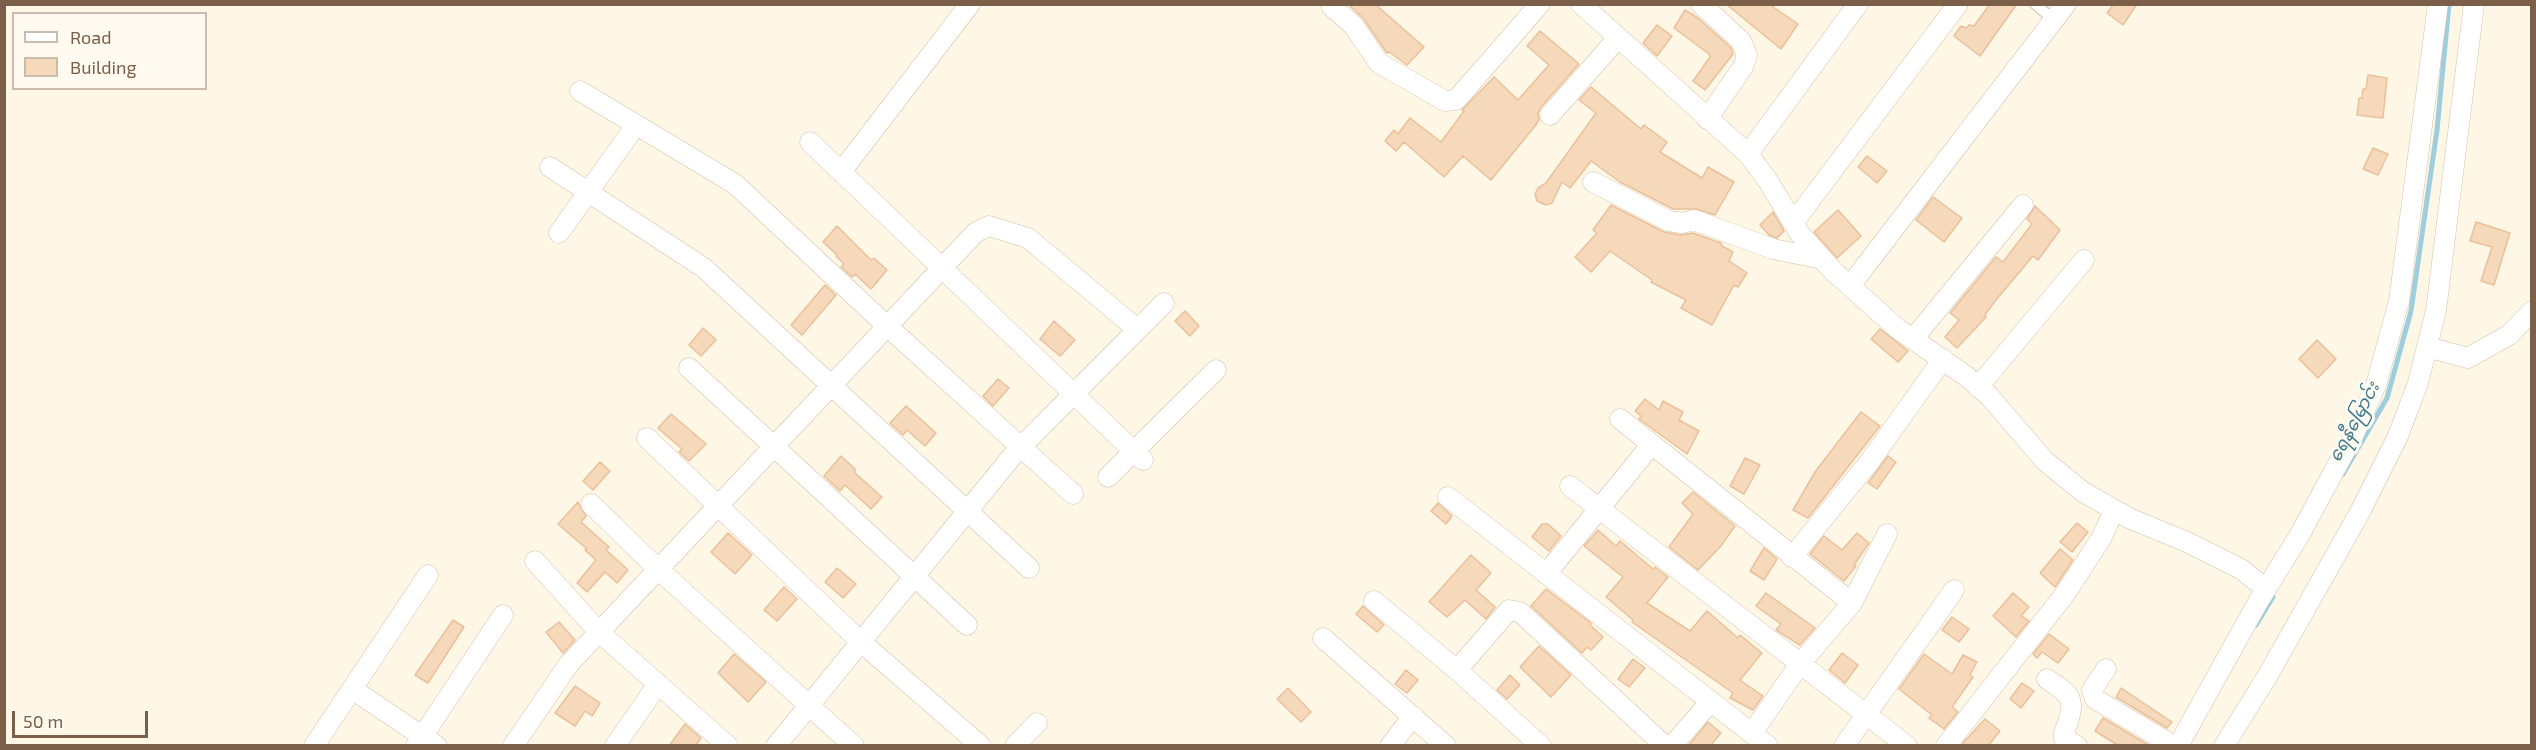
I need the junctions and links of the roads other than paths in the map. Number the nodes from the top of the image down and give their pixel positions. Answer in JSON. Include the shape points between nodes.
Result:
{"nodes":[{"id":1,"x":970,"y":4,"type":"edge"},
{"id":2,"x":1540,"y":4,"type":"edge"},
{"id":3,"x":1581,"y":4,"type":"edge"},
{"id":4,"x":1701,"y":4,"type":"edge"},
{"id":5,"x":1858,"y":4,"type":"edge"},
{"id":6,"x":1958,"y":4,"type":"edge"},
{"id":7,"x":2036,"y":4,"type":"edge"},
{"id":8,"x":2438,"y":4,"type":"edge"},
{"id":9,"x":2474,"y":4,"type":"edge"},
{"id":10,"x":1332,"y":7,"type":"dead end"},
{"id":11,"x":2060,"y":12,"type":"edge"},
{"id":12,"x":1618,"y":38,"type":"junction"},
{"id":13,"x":580,"y":91,"type":"dead end"},
{"id":14,"x":1550,"y":115,"type":"dead end"},
{"id":15,"x":1707,"y":119,"type":"junction"},
{"id":16,"x":636,"y":125,"type":"junction"},
{"id":17,"x":810,"y":142,"type":"dead end"},
{"id":18,"x":1748,"y":154,"type":"junction"},
{"id":19,"x":550,"y":167,"type":"dead end"},
{"id":20,"x":841,"y":172,"type":"junction"},
{"id":21,"x":1593,"y":182,"type":"dead end"},
{"id":22,"x":587,"y":191,"type":"junction"},
{"id":23,"x":2023,"y":205,"type":"dead end"},
{"id":24,"x":1793,"y":223,"type":"junction"},
{"id":25,"x":559,"y":233,"type":"dead end"},
{"id":26,"x":1822,"y":259,"type":"junction"},
{"id":27,"x":2084,"y":261,"type":"dead end"},
{"id":28,"x":943,"y":269,"type":"junction"},
{"id":29,"x":1850,"y":286,"type":"junction"},
{"id":30,"x":1164,"y":303,"type":"dead end"},
{"id":31,"x":2532,"y":311,"type":"edge"},
{"id":32,"x":888,"y":327,"type":"junction"},
{"id":33,"x":1137,"y":329,"type":"junction"},
{"id":34,"x":1913,"y":339,"type":"junction"},
{"id":35,"x":2427,"y":346,"type":"junction"},
{"id":36,"x":1942,"y":360,"type":"junction"},
{"id":37,"x":689,"y":368,"type":"dead end"},
{"id":38,"x":1216,"y":370,"type":"dead end"},
{"id":39,"x":832,"y":387,"type":"junction"},
{"id":40,"x":1978,"y":387,"type":"junction"},
{"id":41,"x":1074,"y":394,"type":"junction"},
{"id":42,"x":1620,"y":419,"type":"dead end"},
{"id":43,"x":647,"y":438,"type":"dead end"},
{"id":44,"x":1652,"y":444,"type":"junction"},
{"id":45,"x":774,"y":448,"type":"junction"},
{"id":46,"x":1021,"y":448,"type":"junction"},
{"id":47,"x":1138,"y":455,"type":"junction"},
{"id":48,"x":1108,"y":477,"type":"dead end"},
{"id":49,"x":1570,"y":486,"type":"dead end"},
{"id":50,"x":1073,"y":494,"type":"dead end"},
{"id":51,"x":1448,"y":497,"type":"dead end"},
{"id":52,"x":591,"y":504,"type":"dead end"},
{"id":53,"x":719,"y":507,"type":"junction"},
{"id":54,"x":1600,"y":509,"type":"junction"},
{"id":55,"x":2114,"y":510,"type":"junction"},
{"id":56,"x":967,"y":512,"type":"junction"},
{"id":57,"x":1887,"y":534,"type":"dead end"},
{"id":58,"x":1792,"y":557,"type":"junction"},
{"id":59,"x":535,"y":561,"type":"dead end"},
{"id":60,"x":1029,"y":568,"type":"dead end"},
{"id":61,"x":659,"y":570,"type":"junction"},
{"id":62,"x":1546,"y":574,"type":"junction"},
{"id":63,"x":428,"y":575,"type":"dead end"},
{"id":64,"x":914,"y":577,"type":"junction"},
{"id":65,"x":2266,"y":589,"type":"junction"},
{"id":66,"x":1954,"y":590,"type":"dead end"},
{"id":67,"x":1374,"y":601,"type":"dead end"},
{"id":68,"x":1852,"y":603,"type":"junction"},
{"id":69,"x":503,"y":615,"type":"dead end"},
{"id":70,"x":967,"y":625,"type":"dead end"},
{"id":71,"x":599,"y":632,"type":"junction"},
{"id":72,"x":1323,"y":638,"type":"dead end"},
{"id":73,"x":861,"y":642,"type":"junction"},
{"id":74,"x":1800,"y":664,"type":"junction"},
{"id":75,"x":2106,"y":669,"type":"dead end"},
{"id":76,"x":1457,"y":670,"type":"junction"},
{"id":77,"x":2047,"y":680,"type":"dead end"},
{"id":78,"x":658,"y":684,"type":"junction"},
{"id":79,"x":352,"y":689,"type":"junction"},
{"id":80,"x":1711,"y":701,"type":"junction"},
{"id":81,"x":809,"y":706,"type":"junction"},
{"id":82,"x":1866,"y":715,"type":"junction"},
{"id":83,"x":1413,"y":716,"type":"junction"},
{"id":84,"x":1037,"y":723,"type":"dead end"},
{"id":85,"x":1752,"y":733,"type":"junction"},
{"id":86,"x":425,"y":742,"type":"edge"},
{"id":87,"x":314,"y":746,"type":"edge"},
{"id":88,"x":513,"y":746,"type":"edge"},
{"id":89,"x":615,"y":746,"type":"edge"},
{"id":90,"x":728,"y":746,"type":"edge"},
{"id":91,"x":776,"y":746,"type":"edge"},
{"id":92,"x":854,"y":746,"type":"edge"},
{"id":93,"x":981,"y":746,"type":"edge"},
{"id":94,"x":1015,"y":746,"type":"edge"},
{"id":95,"x":1390,"y":746,"type":"edge"},
{"id":96,"x":1446,"y":746,"type":"edge"},
{"id":97,"x":1541,"y":746,"type":"edge"},
{"id":98,"x":1665,"y":746,"type":"edge"},
{"id":99,"x":1672,"y":746,"type":"edge"},
{"id":100,"x":1768,"y":746,"type":"edge"},
{"id":101,"x":1844,"y":746,"type":"edge"},
{"id":102,"x":1906,"y":746,"type":"edge"},
{"id":103,"x":1946,"y":746,"type":"edge"},
{"id":104,"x":2077,"y":746,"type":"edge"},
{"id":105,"x":2176,"y":746,"type":"edge"},
{"id":106,"x":2223,"y":746,"type":"edge"}],
"edges":[{"from":1,"to":20,"type":"street"},
{"from":2,"to":10,"type":"street","via":[[1456,100],[1445,101],[1379,63],[1353,25]]},
{"from":3,"to":12,"type":"street"},
{"from":4,"to":15,"type":"street","via":[[1740,41],[1747,55]]},
{"from":5,"to":18,"type":"street"},
{"from":6,"to":24,"type":"street"},
{"from":7,"to":11,"type":"lane"},
{"from":8,"to":65,"type":"street","via":[[2399,301],[2376,385],[2342,458]]},
{"from":9,"to":35,"type":"street","via":[[2436,311]]},
{"from":11,"to":29,"type":"street"},
{"from":12,"to":14,"type":"street"},
{"from":12,"to":15,"type":"street"},
{"from":13,"to":16,"type":"street"},
{"from":15,"to":18,"type":"street"},
{"from":16,"to":22,"type":"street"},
{"from":16,"to":32,"type":"street","via":[[735,184]]},
{"from":17,"to":20,"type":"street"},
{"from":18,"to":24,"type":"street"},
{"from":19,"to":22,"type":"street"},
{"from":20,"to":28,"type":"street"},
{"from":21,"to":26,"type":"street","via":[[1669,221],[1694,220],[1773,249]]},
{"from":22,"to":25,"type":"street"},
{"from":22,"to":39,"type":"street","via":[[704,268]]},
{"from":23,"to":34,"type":"street"},
{"from":24,"to":26,"type":"street"},
{"from":26,"to":29,"type":"street"},
{"from":27,"to":40,"type":"street"},
{"from":28,"to":32,"type":"street"},
{"from":28,"to":33,"type":"street","via":[[976,232],[988,226],[1014,233],[1028,238]]},
{"from":28,"to":41,"type":"street"},
{"from":29,"to":34,"type":"street"},
{"from":30,"to":33,"type":"street"},
{"from":31,"to":35,"type":"street","via":[[2509,335],[2468,358]]},
{"from":32,"to":39,"type":"street"},
{"from":32,"to":46,"type":"street"},
{"from":33,"to":41,"type":"street"},
{"from":34,"to":36,"type":"street"},
{"from":35,"to":106,"type":"street","via":[[2398,436],[2360,512]]},
{"from":36,"to":40,"type":"street"},
{"from":36,"to":58,"type":"street","via":[[1870,461]]},
{"from":37,"to":45,"type":"street"},
{"from":38,"to":47,"type":"street"},
{"from":39,"to":45,"type":"street"},
{"from":39,"to":56,"type":"street"},
{"from":40,"to":55,"type":"street","via":[[2045,461],[2083,492]]},
{"from":41,"to":46,"type":"street"},
{"from":41,"to":47,"type":"street"},
{"from":42,"to":44,"type":"street"},
{"from":43,"to":53,"type":"street"},
{"from":44,"to":54,"type":"street"},
{"from":44,"to":58,"type":"street"},
{"from":45,"to":53,"type":"street"},
{"from":45,"to":64,"type":"street"},
{"from":46,"to":50,"type":"street"},
{"from":46,"to":56,"type":"street"},
{"from":47,"to":48,"type":"street"},
{"from":49,"to":54,"type":"street"},
{"from":51,"to":62,"type":"street"},
{"from":52,"to":61,"type":"street"},
{"from":53,"to":61,"type":"street"},
{"from":53,"to":73,"type":"street"},
{"from":54,"to":62,"type":"street"},
{"from":54,"to":74,"type":"street"},
{"from":55,"to":65,"type":"street","via":[[2241,569]]},
{"from":55,"to":103,"type":"street","via":[[2102,537],[2065,594]]},
{"from":56,"to":60,"type":"street"},
{"from":56,"to":64,"type":"street"},
{"from":57,"to":68,"type":"street"},
{"from":58,"to":68,"type":"street"},
{"from":59,"to":71,"type":"street"},
{"from":61,"to":71,"type":"street"},
{"from":61,"to":81,"type":"street"},
{"from":62,"to":80,"type":"street"},
{"from":63,"to":79,"type":"street"},
{"from":64,"to":70,"type":"street"},
{"from":64,"to":73,"type":"street"},
{"from":65,"to":105,"type":"street"},
{"from":66,"to":82,"type":"street"},
{"from":67,"to":76,"type":"street"},
{"from":68,"to":74,"type":"street"},
{"from":69,"to":86,"type":"street"},
{"from":71,"to":78,"type":"street"},
{"from":71,"to":88,"type":"street","via":[[568,664]]},
{"from":72,"to":83,"type":"street"},
{"from":73,"to":81,"type":"street"},
{"from":73,"to":93,"type":"street"},
{"from":74,"to":82,"type":"street"},
{"from":74,"to":85,"type":"street"},
{"from":75,"to":105,"type":"street","via":[[2092,690],[2095,699]]},
{"from":76,"to":97,"type":"street"},
{"from":76,"to":98,"type":"street","via":[[1509,610],[1520,612]]},
{"from":77,"to":104,"type":"street","via":[[2067,692],[2071,699],[2063,734]]},
{"from":78,"to":89,"type":"street"},
{"from":78,"to":90,"type":"street"},
{"from":79,"to":86,"type":"street"},
{"from":79,"to":87,"type":"street"},
{"from":80,"to":85,"type":"street"},
{"from":80,"to":99,"type":"street"},
{"from":81,"to":91,"type":"street"},
{"from":81,"to":92,"type":"street"},
{"from":82,"to":101,"type":"street"},
{"from":82,"to":102,"type":"street"},
{"from":83,"to":95,"type":"street"},
{"from":83,"to":96,"type":"street"},
{"from":84,"to":94,"type":"street"},
{"from":85,"to":100,"type":"street"}]}
